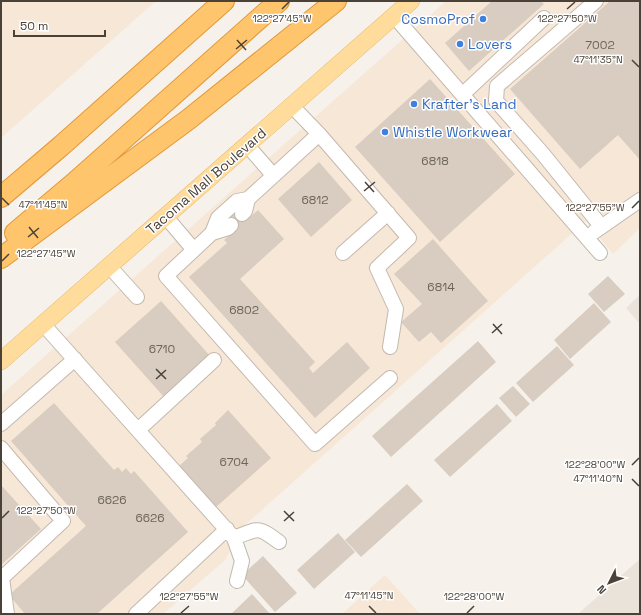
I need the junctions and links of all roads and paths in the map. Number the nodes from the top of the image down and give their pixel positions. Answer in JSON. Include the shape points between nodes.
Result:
{"nodes":[{"id":1,"x":208,"y":1,"type":"edge"},
{"id":2,"x":224,"y":1,"type":"edge"},
{"id":3,"x":279,"y":1,"type":"edge"},
{"id":4,"x":336,"y":1,"type":"edge"},
{"id":5,"x":411,"y":1,"type":"edge"},
{"id":6,"x":596,"y":1,"type":"edge"},
{"id":7,"x":394,"y":16,"type":"junction"},
{"id":8,"x":544,"y":18,"type":"dead end"},
{"id":9,"x":463,"y":94,"type":"junction"},
{"id":10,"x":119,"y":95,"type":"junction"},
{"id":11,"x":292,"y":106,"type":"junction"},
{"id":12,"x":319,"y":134,"type":"junction"},
{"id":13,"x":246,"y":146,"type":"junction"},
{"id":14,"x":273,"y":175,"type":"junction"},
{"id":15,"x":1,"y":197,"type":"edge"},
{"id":16,"x":248,"y":199,"type":"junction"},
{"id":17,"x":640,"y":200,"type":"edge"},
{"id":18,"x":388,"y":213,"type":"junction"},
{"id":19,"x":242,"y":214,"type":"dead end"},
{"id":20,"x":166,"y":217,"type":"junction"},
{"id":21,"x":231,"y":225,"type":"dead end"},
{"id":22,"x":601,"y":226,"type":"junction"},
{"id":23,"x":212,"y":233,"type":"junction"},
{"id":24,"x":587,"y":238,"type":"junction"},
{"id":25,"x":1,"y":244,"type":"edge"},
{"id":26,"x":194,"y":250,"type":"junction"},
{"id":27,"x":343,"y":253,"type":"dead end"},
{"id":28,"x":600,"y":253,"type":"dead end"},
{"id":29,"x":1,"y":258,"type":"edge"},
{"id":30,"x":109,"y":266,"type":"junction"},
{"id":31,"x":137,"y":297,"type":"dead end"},
{"id":32,"x":43,"y":324,"type":"junction"},
{"id":33,"x":390,"y":347,"type":"dead end"},
{"id":34,"x":75,"y":359,"type":"junction"},
{"id":35,"x":214,"y":360,"type":"dead end"},
{"id":36,"x":1,"y":361,"type":"edge"},
{"id":37,"x":390,"y":378,"type":"dead end"},
{"id":38,"x":1,"y":424,"type":"edge"},
{"id":39,"x":138,"y":430,"type":"junction"},
{"id":40,"x":1,"y":448,"type":"edge"},
{"id":41,"x":230,"y":534,"type":"junction"},
{"id":42,"x":279,"y":542,"type":"dead end"},
{"id":43,"x":237,"y":581,"type":"dead end"},
{"id":44,"x":7,"y":614,"type":"edge"},
{"id":45,"x":136,"y":614,"type":"edge"}],
"edges":[{"from":1,"to":10,"type":"highway"},
{"from":2,"to":10,"type":"highway"},
{"from":3,"to":25,"type":"highway","via":[[73,184]]},
{"from":4,"to":29,"type":"highway","via":[[189,119]]},
{"from":5,"to":7,"type":"main road","name":"Tacoma Mall Boulevard"},
{"from":6,"to":22,"type":"lane","via":[[497,86],[496,101]]},
{"from":7,"to":9,"type":"lane"},
{"from":7,"to":11,"type":"main road","name":"Tacoma Mall Boulevard"},
{"from":8,"to":9,"type":"lane"},
{"from":9,"to":24,"type":"lane"},
{"from":10,"to":15,"type":"highway"},
{"from":11,"to":12,"type":"lane"},
{"from":11,"to":13,"type":"main road","name":"Tacoma Mall Boulevard"},
{"from":12,"to":14,"type":"lane"},
{"from":12,"to":18,"type":"lane"},
{"from":13,"to":14,"type":"lane"},
{"from":13,"to":20,"type":"main road","name":"Tacoma Mall Boulevard"},
{"from":14,"to":16,"type":"lane"},
{"from":16,"to":19,"type":"lane","via":[[246,211]]},
{"from":16,"to":23,"type":"lane","via":[[237,201],[218,218]]},
{"from":17,"to":22,"type":"lane"},
{"from":18,"to":27,"type":"lane"},
{"from":18,"to":33,"type":"lane","via":[[409,238],[377,268],[396,309]]},
{"from":20,"to":26,"type":"lane"},
{"from":20,"to":30,"type":"main road","name":"Tacoma Mall Boulevard"},
{"from":21,"to":23,"type":"lane"},
{"from":22,"to":24,"type":"lane"},
{"from":23,"to":26,"type":"lane"},
{"from":24,"to":28,"type":"lane"},
{"from":26,"to":37,"type":"lane","via":[[166,276],[315,444]]},
{"from":30,"to":31,"type":"lane"},
{"from":30,"to":32,"type":"main road","name":"Tacoma Mall Boulevard"},
{"from":32,"to":34,"type":"lane"},
{"from":32,"to":36,"type":"main road","name":"Tacoma Mall Boulevard"},
{"from":34,"to":38,"type":"lane"},
{"from":34,"to":39,"type":"lane"},
{"from":35,"to":39,"type":"lane"},
{"from":39,"to":41,"type":"lane"},
{"from":40,"to":44,"type":"lane","via":[[63,520],[2,578]]},
{"from":41,"to":42,"type":"lane","via":[[263,530]]},
{"from":41,"to":43,"type":"lane","via":[[242,561]]},
{"from":41,"to":45,"type":"lane"}]}
